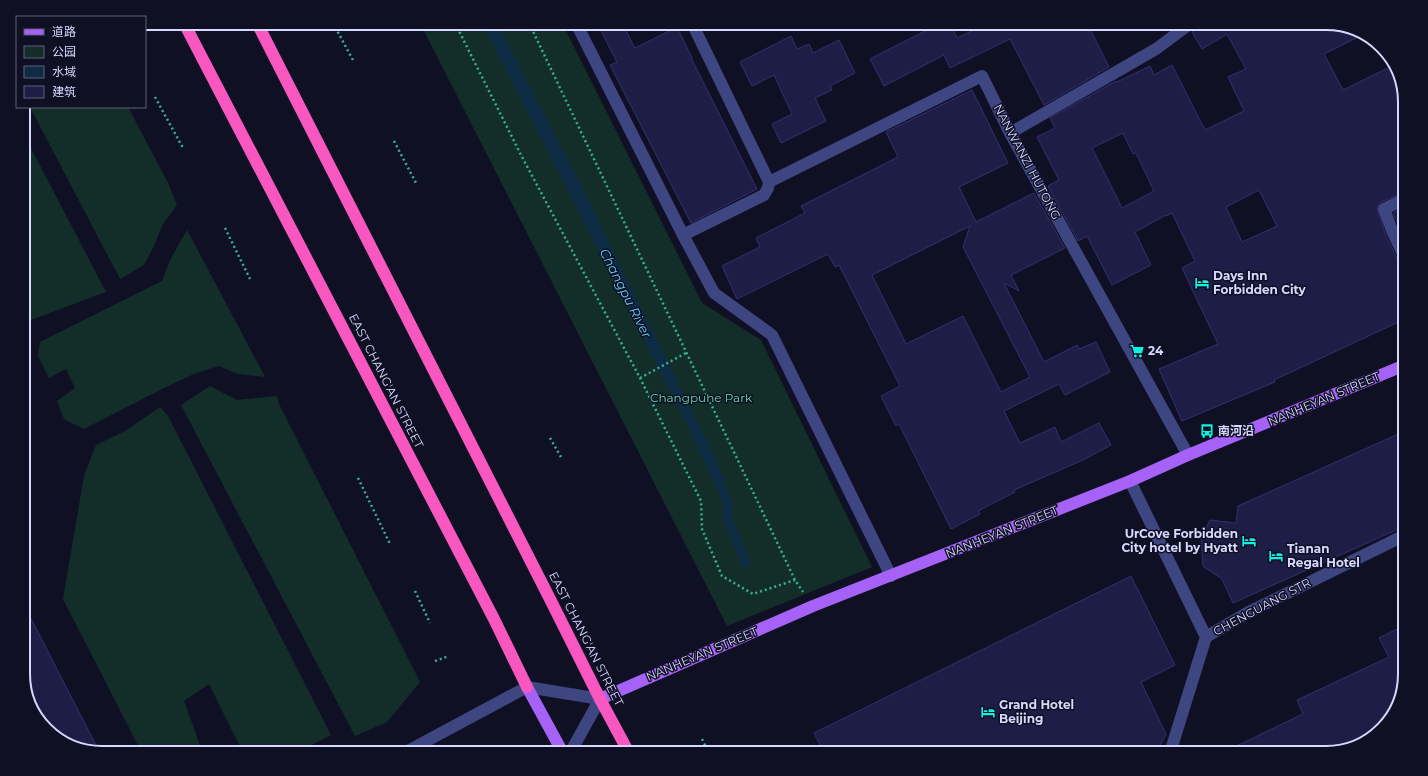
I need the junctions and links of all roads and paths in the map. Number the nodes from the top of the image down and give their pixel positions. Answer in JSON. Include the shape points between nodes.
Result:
{"nodes":[{"id":1,"x":188,"y":30,"type":"edge"},
{"id":2,"x":261,"y":30,"type":"edge"},
{"id":3,"x":337,"y":30,"type":"edge"},
{"id":4,"x":458,"y":30,"type":"edge"},
{"id":5,"x":532,"y":30,"type":"edge"},
{"id":6,"x":580,"y":30,"type":"edge"},
{"id":7,"x":695,"y":30,"type":"edge"},
{"id":8,"x":1182,"y":30,"type":"edge"},
{"id":9,"x":354,"y":62,"type":"dead end"},
{"id":10,"x":155,"y":97,"type":"dead end"},
{"id":11,"x":1010,"y":133,"type":"junction"},
{"id":12,"x":394,"y":141,"type":"dead end"},
{"id":13,"x":183,"y":148,"type":"dead end"},
{"id":14,"x":769,"y":182,"type":"junction"},
{"id":15,"x":416,"y":183,"type":"dead end"},
{"id":16,"x":1398,"y":203,"type":"edge"},
{"id":17,"x":224,"y":228,"type":"dead end"},
{"id":18,"x":683,"y":235,"type":"junction"},
{"id":19,"x":1398,"y":243,"type":"edge"},
{"id":20,"x":250,"y":278,"type":"dead end"},
{"id":21,"x":686,"y":353,"type":"junction"},
{"id":22,"x":1398,"y":368,"type":"edge"},
{"id":23,"x":640,"y":378,"type":"junction"},
{"id":24,"x":550,"y":438,"type":"dead end"},
{"id":25,"x":1188,"y":455,"type":"junction"},
{"id":26,"x":561,"y":457,"type":"dead end"},
{"id":27,"x":358,"y":478,"type":"dead end"},
{"id":28,"x":1130,"y":481,"type":"junction"},
{"id":29,"x":1398,"y":538,"type":"edge"},
{"id":30,"x":390,"y":544,"type":"dead end"},
{"id":31,"x":891,"y":576,"type":"junction"},
{"id":32,"x":795,"y":580,"type":"junction"},
{"id":33,"x":415,"y":591,"type":"dead end"},
{"id":34,"x":813,"y":606,"type":"junction"},
{"id":35,"x":430,"y":623,"type":"dead end"},
{"id":36,"x":1206,"y":637,"type":"junction"},
{"id":37,"x":449,"y":656,"type":"dead end"},
{"id":38,"x":435,"y":661,"type":"dead end"},
{"id":39,"x":527,"y":687,"type":"junction"},
{"id":40,"x":600,"y":699,"type":"junction"},
{"id":41,"x":702,"y":739,"type":"dead end"},
{"id":42,"x":417,"y":746,"type":"edge"},
{"id":43,"x":559,"y":746,"type":"edge"},
{"id":44,"x":574,"y":746,"type":"edge"},
{"id":45,"x":625,"y":746,"type":"edge"},
{"id":46,"x":705,"y":746,"type":"edge"},
{"id":47,"x":1172,"y":746,"type":"edge"}],
"edges":[{"from":1,"to":39,"type":"highway","name":"EAST CHANG'AN STREET"},
{"from":2,"to":40,"type":"highway","name":"EAST CHANG'AN STREET"},
{"from":3,"to":9,"type":"path"},
{"from":4,"to":23,"type":"path","via":[[521,155]]},
{"from":5,"to":21,"type":"path"},
{"from":6,"to":18,"type":"street"},
{"from":7,"to":14,"type":"street"},
{"from":8,"to":11,"type":"street","via":[[1156,49]]},
{"from":10,"to":13,"type":"path"},
{"from":11,"to":14,"type":"street","name":"NANWANZI HUTONG","via":[[982,76]]},
{"from":11,"to":25,"type":"street","name":"NANWANZI HUTONG"},
{"from":12,"to":15,"type":"path"},
{"from":14,"to":18,"type":"street","via":[[764,195]]},
{"from":16,"to":19,"type":"street","via":[[1384,209]]},
{"from":17,"to":20,"type":"path"},
{"from":18,"to":31,"type":"street","via":[[714,293],[772,335]]},
{"from":21,"to":23,"type":"path"},
{"from":21,"to":32,"type":"path"},
{"from":22,"to":25,"type":"main road","name":"NANHEYAN STREET"},
{"from":23,"to":32,"type":"path","via":[[701,501],[702,529],[722,576],[753,594]]},
{"from":24,"to":26,"type":"path"},
{"from":25,"to":28,"type":"main road","name":"NANHEYAN STREET"},
{"from":27,"to":30,"type":"path"},
{"from":28,"to":31,"type":"main road","name":"NANHEYAN STREET"},
{"from":28,"to":36,"type":"street"},
{"from":29,"to":36,"type":"street","name":"CHENGUANG STR","via":[[1247,613]]},
{"from":31,"to":34,"type":"main road","name":"NANHEYAN STREET"},
{"from":32,"to":34,"type":"path"},
{"from":33,"to":35,"type":"path"},
{"from":34,"to":40,"type":"main road","name":"NANHEYAN STREET"},
{"from":36,"to":47,"type":"street"},
{"from":37,"to":38,"type":"path"},
{"from":39,"to":40,"type":"street"},
{"from":39,"to":42,"type":"street"},
{"from":39,"to":43,"type":"main road","name":"EAST CHANG'AN STREET"},
{"from":40,"to":44,"type":"street"},
{"from":40,"to":45,"type":"highway","name":"EAST CHANG'AN STREET"},
{"from":41,"to":46,"type":"path"}]}
